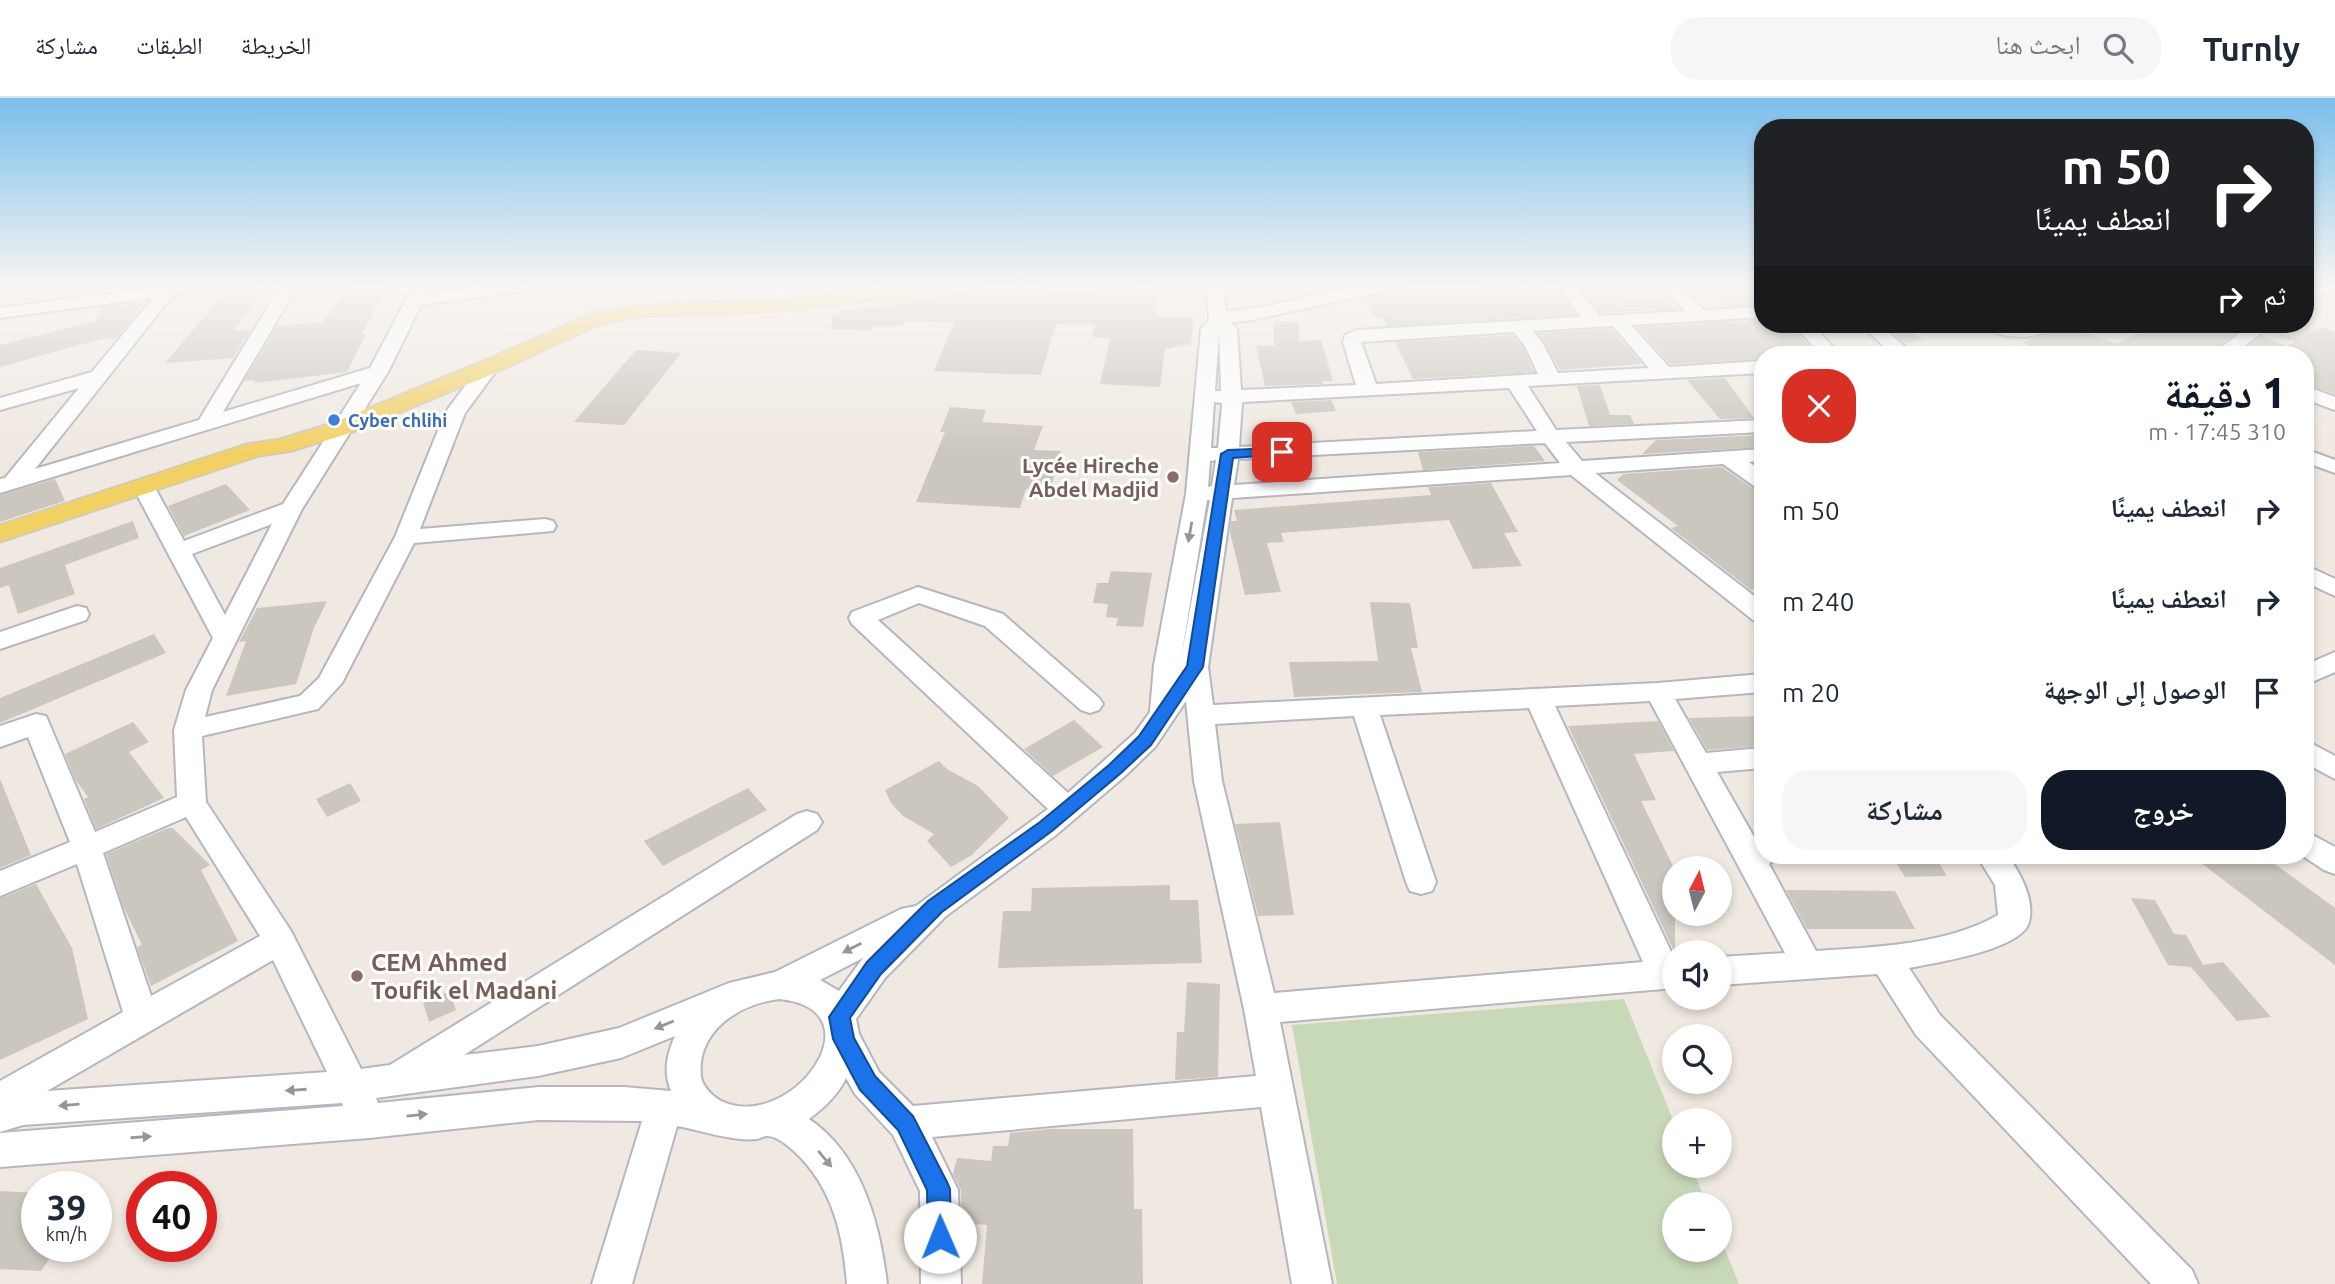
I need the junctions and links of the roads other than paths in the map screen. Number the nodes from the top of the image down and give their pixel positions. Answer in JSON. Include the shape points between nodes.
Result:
{"nodes":[{"id":1,"x":126,"y":342,"type":"edge"},
{"id":2,"x":255,"y":342,"type":"edge"},
{"id":3,"x":393,"y":342,"type":"edge"},
{"id":4,"x":543,"y":342,"type":"edge"},
{"id":5,"x":1209,"y":342,"type":"edge"},
{"id":6,"x":1229,"y":342,"type":"edge"},
{"id":7,"x":1352,"y":342,"type":"edge"},
{"id":8,"x":1533,"y":342,"type":"edge"},
{"id":9,"x":1637,"y":342,"type":"edge"},
{"id":10,"x":1754,"y":367,"type":"edge"},
{"id":11,"x":489,"y":368,"type":"junction"},
{"id":12,"x":378,"y":372,"type":"junction"},
{"id":13,"x":1663,"y":372,"type":"junction"},
{"id":14,"x":99,"y":376,"type":"junction"},
{"id":15,"x":1553,"y":381,"type":"junction"},
{"id":16,"x":1516,"y":383,"type":"junction"},
{"id":17,"x":1368,"y":390,"type":"junction"},
{"id":18,"x":1232,"y":396,"type":"junction"},
{"id":19,"x":2314,"y":396,"type":"edge"},
{"id":20,"x":1207,"y":397,"type":"junction"},
{"id":21,"x":0,"y":404,"type":"edge"},
{"id":22,"x":2335,"y":404,"type":"edge"},
{"id":23,"x":207,"y":423,"type":"junction"},
{"id":24,"x":1754,"y":426,"type":"edge"},
{"id":25,"x":344,"y":427,"type":"junction"},
{"id":26,"x":1551,"y":438,"type":"junction"},
{"id":27,"x":283,"y":446,"type":"junction"},
{"id":28,"x":1228,"y":454,"type":"junction"},
{"id":29,"x":1201,"y":455,"type":"junction"},
{"id":30,"x":1754,"y":456,"type":"edge"},
{"id":31,"x":1727,"y":457,"type":"junction"},
{"id":32,"x":2314,"y":459,"type":"edge"},
{"id":33,"x":2335,"y":467,"type":"edge"},
{"id":34,"x":1577,"y":469,"type":"junction"},
{"id":35,"x":1754,"y":476,"type":"edge"},
{"id":36,"x":7,"y":484,"type":"edge"},
{"id":37,"x":147,"y":493,"type":"junction"},
{"id":38,"x":1197,"y":494,"type":"junction"},
{"id":39,"x":1222,"y":494,"type":"junction"},
{"id":40,"x":291,"y":509,"type":"junction"},
{"id":41,"x":545,"y":526,"type":"dead end"},
{"id":42,"x":0,"y":534,"type":"edge"},
{"id":43,"x":406,"y":537,"type":"junction"},
{"id":44,"x":0,"y":542,"type":"edge"},
{"id":45,"x":178,"y":551,"type":"junction"},
{"id":46,"x":2314,"y":577,"type":"edge"},
{"id":47,"x":2335,"y":589,"type":"edge"},
{"id":48,"x":1754,"y":608,"type":"edge"},
{"id":49,"x":77,"y":614,"type":"dead end"},
{"id":50,"x":226,"y":639,"type":"junction"},
{"id":51,"x":0,"y":641,"type":"edge"},
{"id":52,"x":2335,"y":661,"type":"edge"},
{"id":53,"x":1195,"y":667,"type":"junction"},
{"id":54,"x":2314,"y":672,"type":"edge"},
{"id":55,"x":1754,"y":684,"type":"edge"},
{"id":56,"x":1658,"y":692,"type":"junction"},
{"id":57,"x":1538,"y":698,"type":"junction"},
{"id":58,"x":1090,"y":704,"type":"dead end"},
{"id":59,"x":1364,"y":707,"type":"junction"},
{"id":60,"x":1163,"y":713,"type":"junction"},
{"id":61,"x":1200,"y":715,"type":"junction"},
{"id":62,"x":188,"y":730,"type":"junction"},
{"id":63,"x":0,"y":737,"type":"edge"},
{"id":64,"x":2314,"y":756,"type":"edge"},
{"id":65,"x":1754,"y":759,"type":"edge"},
{"id":66,"x":1698,"y":764,"type":"junction"},
{"id":67,"x":2335,"y":769,"type":"edge"},
{"id":68,"x":192,"y":803,"type":"junction"},
{"id":69,"x":1067,"y":809,"type":"junction"},
{"id":70,"x":807,"y":822,"type":"dead end"},
{"id":71,"x":87,"y":848,"type":"junction"},
{"id":72,"x":2314,"y":848,"type":"edge"},
{"id":73,"x":1754,"y":852,"type":"edge"},
{"id":74,"x":2335,"y":862,"type":"edge"},
{"id":75,"x":1760,"y":864,"type":"edge"},
{"id":76,"x":1997,"y":864,"type":"edge"},
{"id":77,"x":1421,"y":882,"type":"dead end"},
{"id":78,"x":0,"y":884,"type":"edge"},
{"id":79,"x":935,"y":907,"type":"junction"},
{"id":80,"x":280,"y":940,"type":"junction"},
{"id":81,"x":1662,"y":957,"type":"edge"},
{"id":82,"x":1885,"y":960,"type":"junction"},
{"id":83,"x":1807,"y":965,"type":"junction"},
{"id":84,"x":1732,"y":970,"type":"edge"},
{"id":85,"x":1662,"y":975,"type":"edge"},
{"id":86,"x":779,"y":985,"type":"junction"},
{"id":87,"x":727,"y":1000,"type":"junction"},
{"id":88,"x":1261,"y":1009,"type":"junction"},
{"id":89,"x":142,"y":1018,"type":"junction"},
{"id":90,"x":841,"y":1028,"type":"junction"},
{"id":91,"x":395,"y":1081,"type":"junction"},
{"id":92,"x":351,"y":1086,"type":"junction"},
{"id":93,"x":1276,"y":1090,"type":"junction"},
{"id":94,"x":0,"y":1099,"type":"edge"},
{"id":95,"x":665,"y":1105,"type":"junction"},
{"id":96,"x":0,"y":1115,"type":"edge"},
{"id":97,"x":708,"y":1115,"type":"junction"},
{"id":98,"x":369,"y":1121,"type":"junction"},
{"id":99,"x":771,"y":1121,"type":"junction"},
{"id":100,"x":906,"y":1123,"type":"junction"},
{"id":101,"x":0,"y":1150,"type":"edge"},
{"id":102,"x":612,"y":1284,"type":"edge"},
{"id":103,"x":867,"y":1284,"type":"edge"},
{"id":104,"x":941,"y":1284,"type":"edge"},
{"id":105,"x":1312,"y":1284,"type":"edge"},
{"id":106,"x":2178,"y":1284,"type":"edge"}],
"edges":[{"from":1,"to":14,"type":"street"},
{"from":2,"to":23,"type":"street"},
{"from":3,"to":12,"type":"street"},
{"from":4,"to":11,"type":"main road"},
{"from":5,"to":20,"type":"street"},
{"from":6,"to":18,"type":"street"},
{"from":7,"to":17,"type":"street"},
{"from":8,"to":15,"type":"street"},
{"from":9,"to":13,"type":"street"},
{"from":10,"to":13,"type":"street"},
{"from":11,"to":25,"type":"main road"},
{"from":11,"to":43,"type":"street","via":[[455,413]]},
{"from":12,"to":23,"type":"street"},
{"from":12,"to":25,"type":"street"},
{"from":13,"to":15,"type":"street"},
{"from":14,"to":21,"type":"street"},
{"from":14,"to":36,"type":"street"},
{"from":15,"to":16,"type":"street"},
{"from":16,"to":17,"type":"street"},
{"from":16,"to":26,"type":"street"},
{"from":17,"to":18,"type":"street"},
{"from":18,"to":20,"type":"street"},
{"from":18,"to":28,"type":"street"},
{"from":19,"to":22,"type":"street"},
{"from":20,"to":29,"type":"street"},
{"from":23,"to":36,"type":"street"},
{"from":24,"to":26,"type":"street"},
{"from":25,"to":27,"type":"main road"},
{"from":25,"to":40,"type":"street"},
{"from":26,"to":28,"type":"street"},
{"from":26,"to":34,"type":"street"},
{"from":27,"to":37,"type":"main road","via":[[264,457]]},
{"from":27,"to":42,"type":"main road","via":[[256,449]]},
{"from":28,"to":29,"type":"street"},
{"from":28,"to":39,"type":"street"},
{"from":29,"to":38,"type":"street"},
{"from":30,"to":31,"type":"street"},
{"from":31,"to":34,"type":"street"},
{"from":31,"to":35,"type":"street"},
{"from":32,"to":33,"type":"street"},
{"from":34,"to":39,"type":"street"},
{"from":34,"to":48,"type":"street"},
{"from":37,"to":44,"type":"main road"},
{"from":37,"to":45,"type":"street"},
{"from":38,"to":39,"type":"street"},
{"from":38,"to":60,"type":"street","one_way":true},
{"from":39,"to":53,"type":"street"},
{"from":40,"to":45,"type":"street"},
{"from":40,"to":50,"type":"street"},
{"from":41,"to":43,"type":"street"},
{"from":43,"to":62,"type":"street","via":[[329,683],[315,699]]},
{"from":45,"to":50,"type":"street"},
{"from":46,"to":47,"type":"street"},
{"from":49,"to":51,"type":"street"},
{"from":50,"to":62,"type":"street","via":[[199,690]]},
{"from":52,"to":54,"type":"street"},
{"from":53,"to":60,"type":"street"},
{"from":53,"to":61,"type":"street"},
{"from":55,"to":56,"type":"street"},
{"from":56,"to":57,"type":"street"},
{"from":56,"to":66,"type":"street"},
{"from":57,"to":59,"type":"street"},
{"from":57,"to":81,"type":"street"},
{"from":58,"to":69,"type":"street","via":[[994,620],[918,595],[861,618]]},
{"from":59,"to":61,"type":"street"},
{"from":59,"to":77,"type":"street"},
{"from":60,"to":69,"type":"street","via":[[1145,740]]},
{"from":61,"to":88,"type":"street","via":[[1208,781]]},
{"from":62,"to":68,"type":"street"},
{"from":63,"to":71,"type":"street","via":[[36,723]]},
{"from":64,"to":67,"type":"street"},
{"from":65,"to":66,"type":"street"},
{"from":66,"to":73,"type":"street"},
{"from":68,"to":71,"type":"street"},
{"from":68,"to":80,"type":"street"},
{"from":69,"to":79,"type":"street"},
{"from":70,"to":91,"type":"street"},
{"from":71,"to":78,"type":"street"},
{"from":71,"to":89,"type":"street"},
{"from":72,"to":74,"type":"street"},
{"from":75,"to":83,"type":"street"},
{"from":76,"to":82,"type":"street","via":[[2010,883],[2014,921],[1984,939]]},
{"from":79,"to":86,"type":"street","one_way":true},
{"from":79,"to":90,"type":"street","via":[[874,968]]},
{"from":80,"to":89,"type":"street"},
{"from":80,"to":92,"type":"street"},
{"from":82,"to":83,"type":"street"},
{"from":82,"to":106,"type":"street","via":[[1928,1025]]},
{"from":83,"to":84,"type":"street"},
{"from":85,"to":88,"type":"street"},
{"from":86,"to":87,"type":"street"},
{"from":86,"to":90,"type":"street","via":[[805,988],[825,999]]},
{"from":87,"to":91,"type":"street","one_way":true,"via":[[621,1043],[538,1061]]},
{"from":87,"to":97,"type":"street","via":[[703,1020],[687,1045],[682,1072],[689,1097]]},
{"from":88,"to":93,"type":"street"},
{"from":89,"to":94,"type":"street"},
{"from":90,"to":99,"type":"street","via":[[839,1064],[823,1088],[799,1108]]},
{"from":90,"to":100,"type":"street","via":[[867,1083]]},
{"from":91,"to":92,"type":"street"},
{"from":92,"to":96,"type":"street","one_way":true,"via":[[23,1109]]},
{"from":92,"to":98,"type":"street"},
{"from":93,"to":100,"type":"street"},
{"from":93,"to":105,"type":"street"},
{"from":95,"to":97,"type":"street"},
{"from":98,"to":95,"type":"street","one_way":true,"via":[[559,1101]]},
{"from":95,"to":102,"type":"street"},
{"from":97,"to":99,"type":"street","via":[[737,1124]]},
{"from":101,"to":98,"type":"street","one_way":true},
{"from":99,"to":103,"type":"street","one_way":true,"via":[[799,1132],[827,1158],[845,1186],[865,1249]]},
{"from":100,"to":104,"type":"street","via":[[939,1189]]}]}
